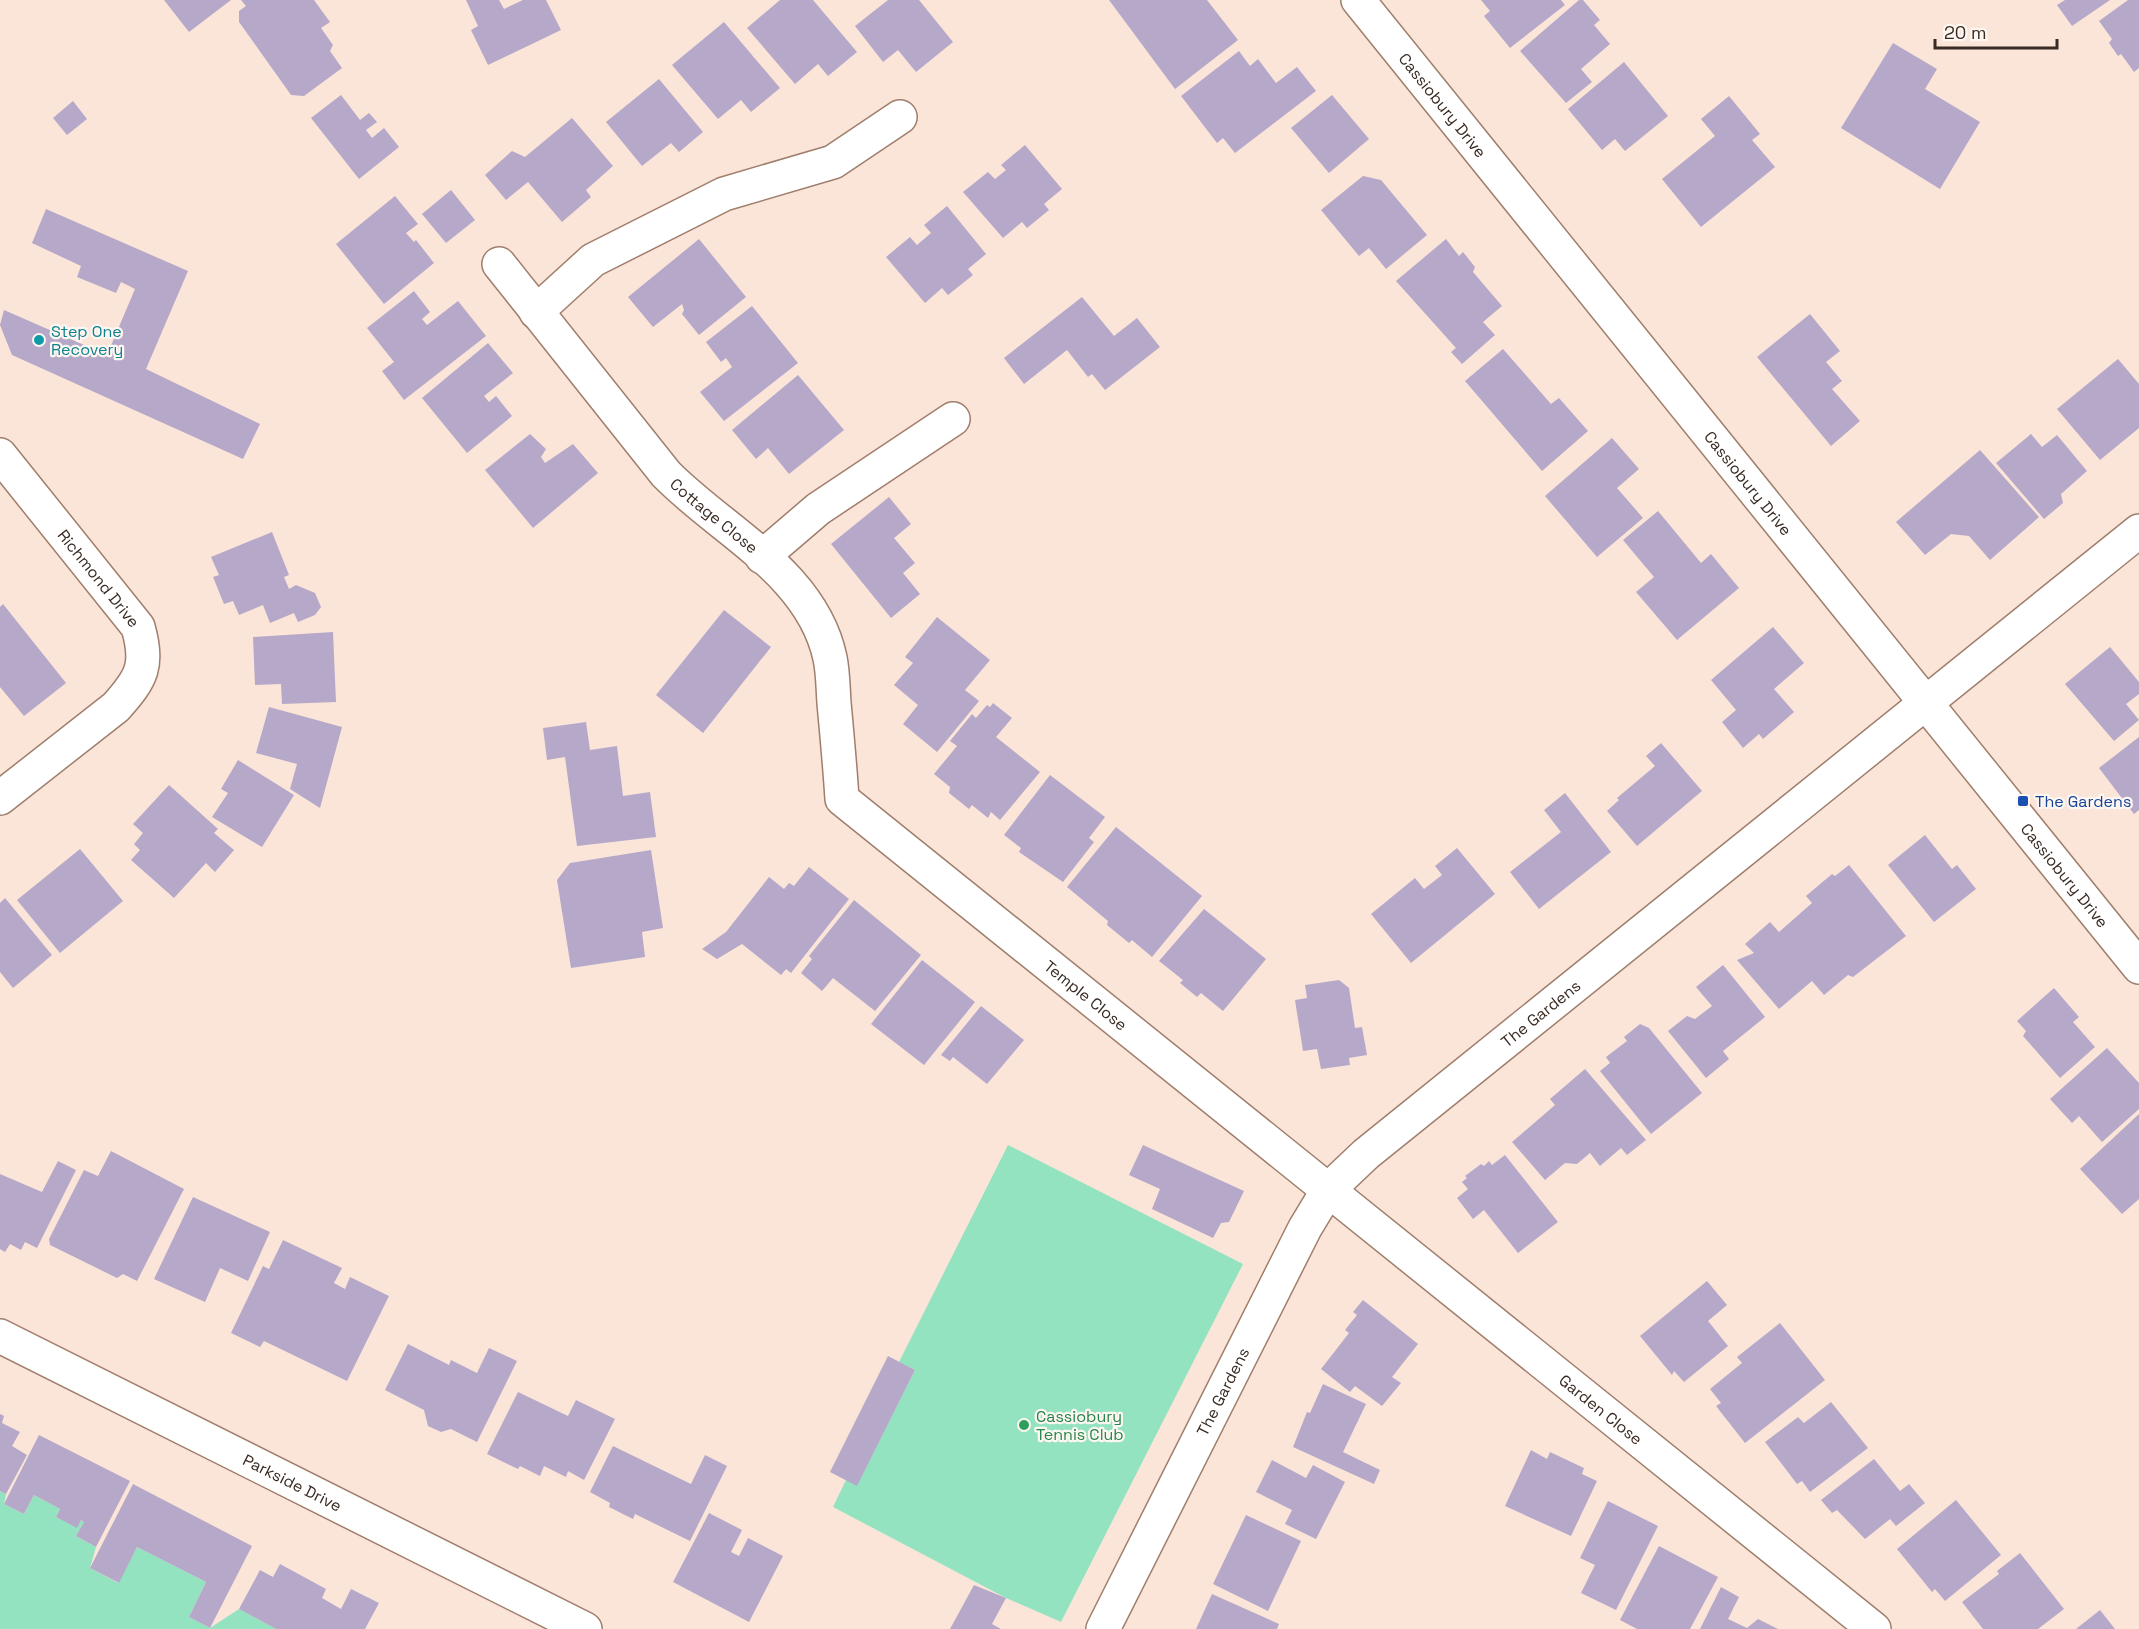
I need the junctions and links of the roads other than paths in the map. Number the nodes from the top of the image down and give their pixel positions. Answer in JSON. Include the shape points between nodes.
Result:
{"nodes":[{"id":1,"x":1358,"y":0,"type":"edge"},
{"id":2,"x":900,"y":117,"type":"dead end"},
{"id":3,"x":499,"y":264,"type":"dead end"},
{"id":4,"x":536,"y":312,"type":"junction"},
{"id":5,"x":953,"y":419,"type":"dead end"},
{"id":6,"x":0,"y":455,"type":"edge"},
{"id":7,"x":2139,"y":531,"type":"edge"},
{"id":8,"x":762,"y":557,"type":"junction"},
{"id":9,"x":1926,"y":703,"type":"junction"},
{"id":10,"x":0,"y":798,"type":"edge"},
{"id":11,"x":842,"y":799,"type":"joint"},
{"id":12,"x":2139,"y":967,"type":"edge"},
{"id":13,"x":1328,"y":1190,"type":"junction"},
{"id":14,"x":0,"y":1336,"type":"edge"},
{"id":15,"x":585,"y":1629,"type":"edge"},
{"id":16,"x":1103,"y":1629,"type":"edge"},
{"id":17,"x":1874,"y":1629,"type":"edge"}],
"edges":[{"from":1,"to":9,"type":"street","name":"Cassiobury Drive"},
{"from":2,"to":4,"type":"street","via":[[832,162],[724,194],[593,260]]},
{"from":3,"to":4,"type":"street","name":"Cottage Close"},
{"from":4,"to":8,"type":"street","name":"Cottage Close","via":[[666,474]]},
{"from":5,"to":8,"type":"street","via":[[818,509]]},
{"from":6,"to":10,"type":"street","name":"Richmond Drive","via":[[138,627],[145,660],[141,673],[116,707]]},
{"from":7,"to":9,"type":"street","name":"The Gardens"},
{"from":8,"to":11,"type":"street","name":"Cottage Close","via":[[789,580],[822,630],[830,658]]},
{"from":9,"to":12,"type":"street","name":"Cassiobury Drive"},
{"from":9,"to":13,"type":"street","name":"The Gardens","via":[[1366,1154]]},
{"from":11,"to":13,"type":"street","name":"Temple Close"},
{"from":13,"to":16,"type":"street","name":"The Gardens","via":[[1299,1238]]},
{"from":13,"to":17,"type":"street","name":"Garden Close"},
{"from":14,"to":15,"type":"street","name":"Parkside Drive"}]}
